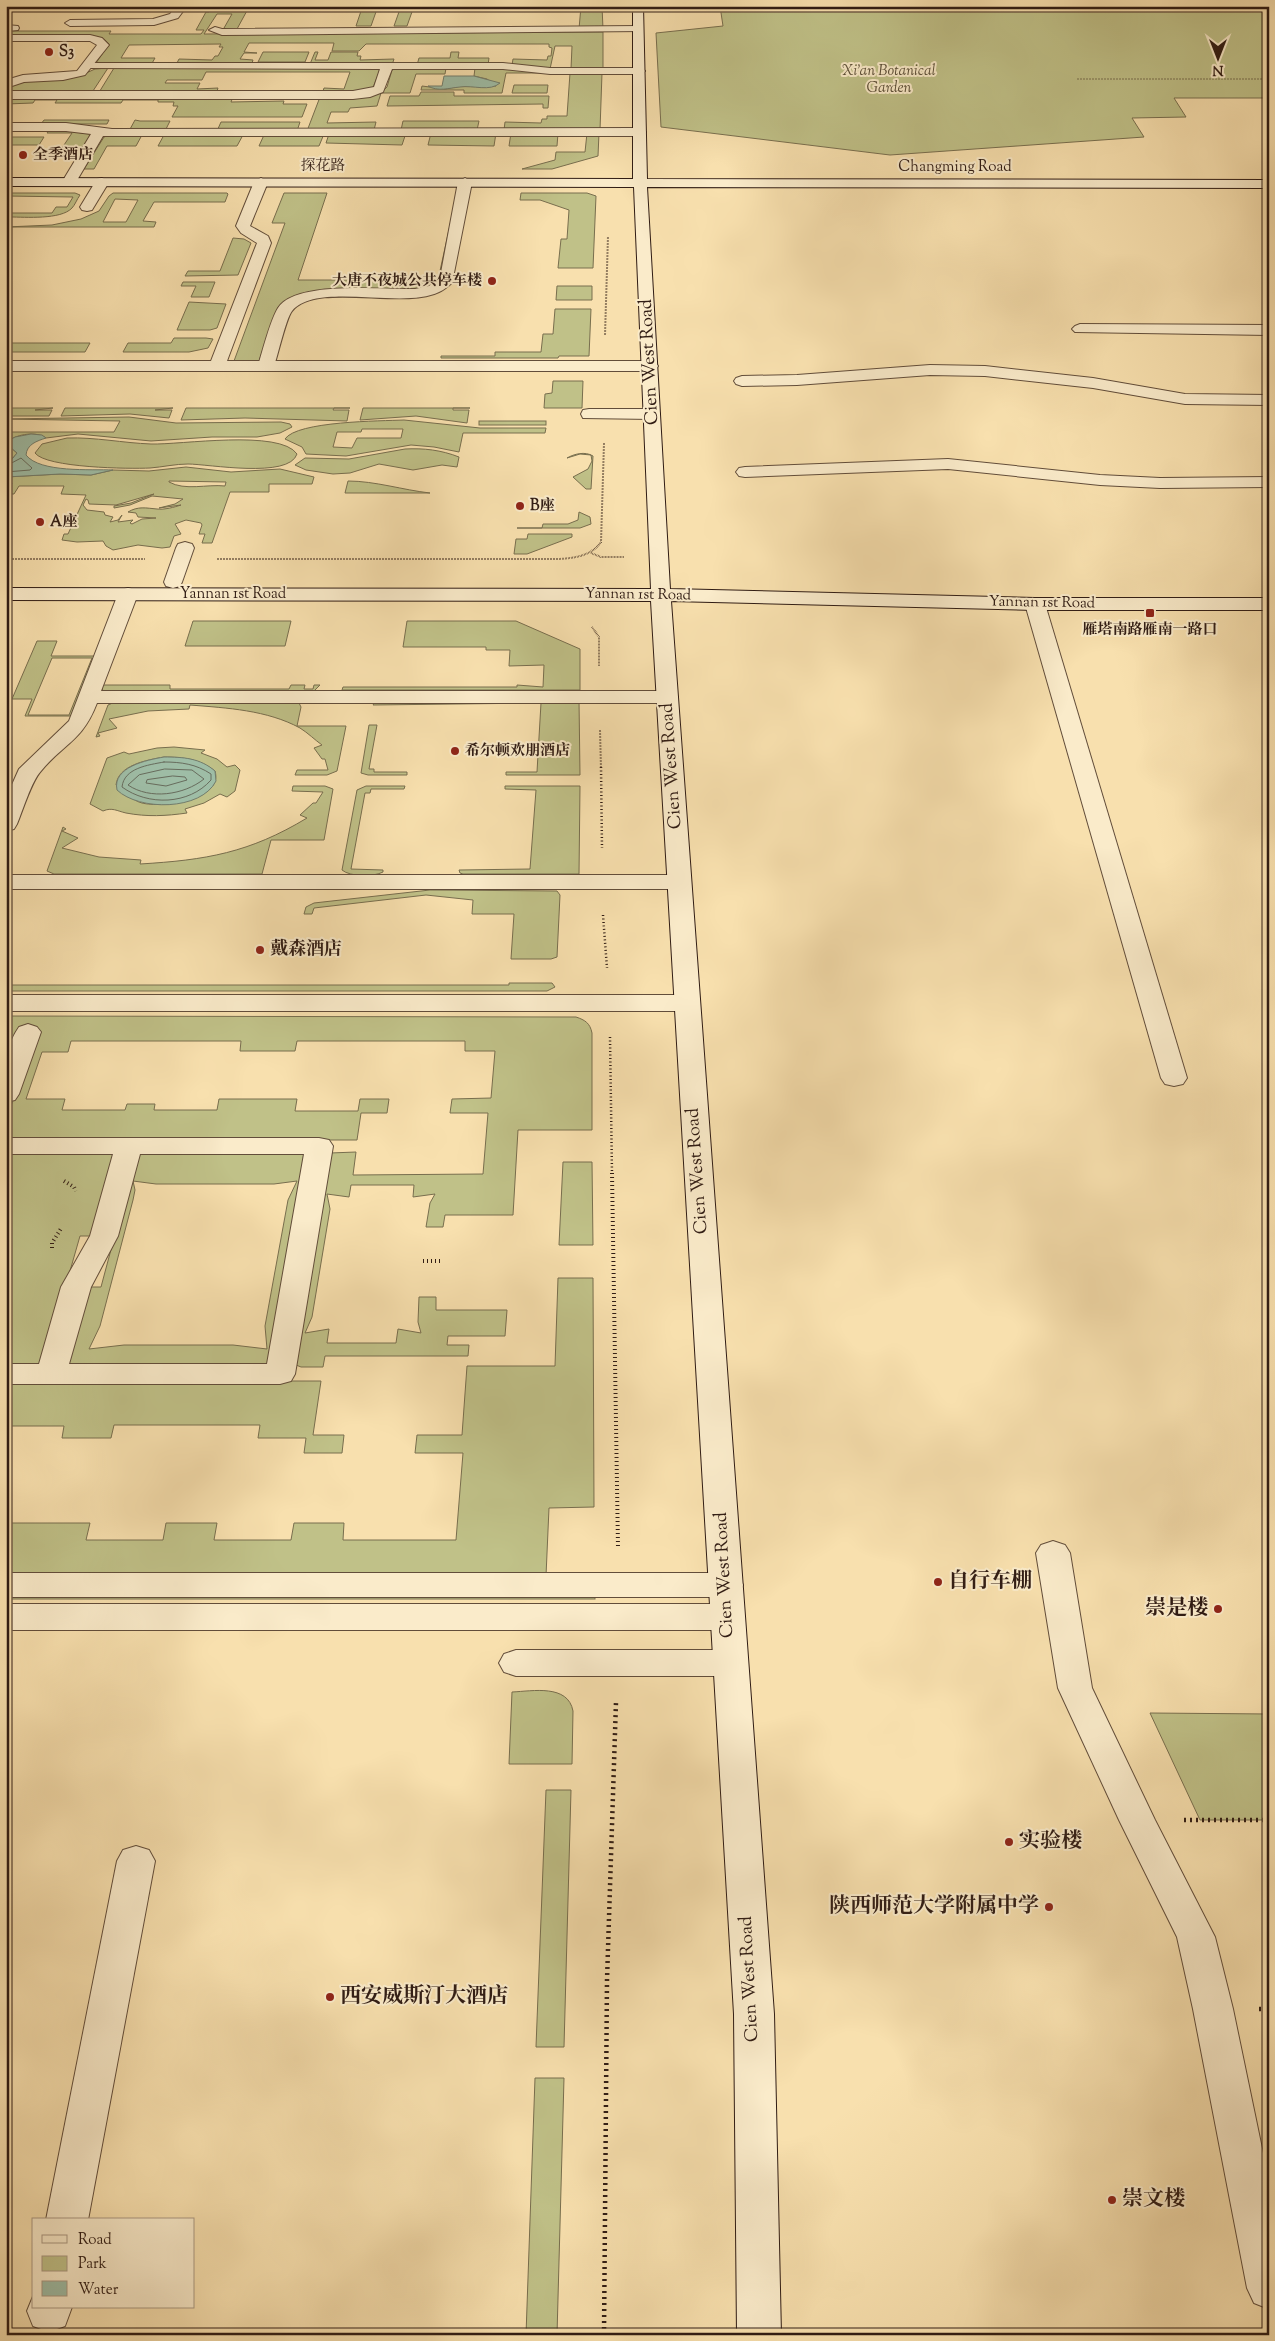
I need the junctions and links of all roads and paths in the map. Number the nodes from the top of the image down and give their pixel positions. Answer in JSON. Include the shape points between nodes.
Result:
{"nodes":[{"id":1,"x":182,"y":6,"type":"edge"},
{"id":2,"x":638,"y":6,"type":"edge"},
{"id":3,"x":55,"y":23,"type":"dead end"},
{"id":4,"x":215,"y":30,"type":"dead end"},
{"id":5,"x":639,"y":30,"type":"junction"},
{"id":6,"x":6,"y":38,"type":"edge"},
{"id":7,"x":88,"y":66,"type":"junction"},
{"id":8,"x":387,"y":66,"type":"junction"},
{"id":9,"x":639,"y":71,"type":"junction"},
{"id":10,"x":1077,"y":79,"type":"dead end"},
{"id":11,"x":1269,"y":79,"type":"edge"},
{"id":12,"x":6,"y":85,"type":"edge"},
{"id":13,"x":6,"y":95,"type":"edge"},
{"id":14,"x":6,"y":127,"type":"edge"},
{"id":15,"x":99,"y":132,"type":"junction"},
{"id":16,"x":640,"y":132,"type":"junction"},
{"id":17,"x":6,"y":182,"type":"edge"},
{"id":18,"x":69,"y":182,"type":"junction"},
{"id":19,"x":102,"y":182,"type":"junction"},
{"id":20,"x":261,"y":182,"type":"junction"},
{"id":21,"x":465,"y":182,"type":"junction"},
{"id":22,"x":640,"y":182,"type":"junction"},
{"id":23,"x":1269,"y":184,"type":"edge"},
{"id":24,"x":87,"y":207,"type":"dead end"},
{"id":25,"x":1080,"y":329,"type":"dead end"},
{"id":26,"x":1269,"y":330,"type":"edge"},
{"id":27,"x":6,"y":366,"type":"edge"},
{"id":28,"x":217,"y":366,"type":"junction"},
{"id":29,"x":266,"y":366,"type":"junction"},
{"id":30,"x":650,"y":366,"type":"junction"},
{"id":31,"x":742,"y":381,"type":"dead end"},
{"id":32,"x":1269,"y":400,"type":"edge"},
{"id":33,"x":589,"y":414,"type":"dead end"},
{"id":34,"x":652,"y":414,"type":"junction"},
{"id":35,"x":745,"y":472,"type":"dead end"},
{"id":36,"x":1269,"y":482,"type":"edge"},
{"id":37,"x":185,"y":548,"type":"dead end"},
{"id":38,"x":6,"y":582,"type":"edge"},
{"id":39,"x":173,"y":582,"type":"junction"},
{"id":40,"x":1000,"y":585,"type":"dead end"},
{"id":41,"x":1109,"y":586,"type":"dead end"},
{"id":42,"x":1269,"y":587,"type":"edge"},
{"id":43,"x":661,"y":589,"type":"junction"},
{"id":44,"x":6,"y":594,"type":"edge"},
{"id":45,"x":128,"y":594,"type":"junction"},
{"id":46,"x":1035,"y":604,"type":"junction"},
{"id":47,"x":1269,"y":604,"type":"edge"},
{"id":48,"x":585,"y":622,"type":"dead end"},
{"id":49,"x":89,"y":697,"type":"junction"},
{"id":50,"x":600,"y":697,"type":"junction"},
{"id":51,"x":668,"y":697,"type":"junction"},
{"id":52,"x":6,"y":824,"type":"edge"},
{"id":53,"x":6,"y":882,"type":"edge"},
{"id":54,"x":602,"y":882,"type":"junction"},
{"id":55,"x":680,"y":882,"type":"junction"},
{"id":56,"x":6,"y":1003,"type":"edge"},
{"id":57,"x":609,"y":1003,"type":"junction"},
{"id":58,"x":687,"y":1003,"type":"junction"},
{"id":59,"x":28,"y":1032,"type":"dead end"},
{"id":60,"x":1174,"y":1078,"type":"dead end"},
{"id":61,"x":6,"y":1094,"type":"edge"},
{"id":62,"x":6,"y":1146,"type":"edge"},
{"id":63,"x":129,"y":1146,"type":"junction"},
{"id":64,"x":57,"y":1179,"type":"dead end"},
{"id":65,"x":78,"y":1194,"type":"dead end"},
{"id":66,"x":67,"y":1221,"type":"dead end"},
{"id":67,"x":90,"y":1261,"type":"junction"},
{"id":68,"x":423,"y":1261,"type":"dead end"},
{"id":69,"x":440,"y":1261,"type":"dead end"},
{"id":70,"x":6,"y":1374,"type":"edge"},
{"id":71,"x":52,"y":1374,"type":"junction"},
{"id":72,"x":1052,"y":1553,"type":"dead end"},
{"id":73,"x":6,"y":1585,"type":"edge"},
{"id":74,"x":618,"y":1585,"type":"junction"},
{"id":75,"x":726,"y":1601,"type":"junction"},
{"id":76,"x":6,"y":1617,"type":"edge"},
{"id":77,"x":516,"y":1663,"type":"dead end"},
{"id":78,"x":617,"y":1663,"type":"junction"},
{"id":79,"x":730,"y":1663,"type":"junction"},
{"id":80,"x":1137,"y":1820,"type":"junction"},
{"id":81,"x":1269,"y":1820,"type":"edge"},
{"id":82,"x":136,"y":1862,"type":"dead end"},
{"id":83,"x":67,"y":2218,"type":"edge"},
{"id":84,"x":1269,"y":2288,"type":"edge"},
{"id":85,"x":604,"y":2335,"type":"edge"},
{"id":86,"x":759,"y":2335,"type":"edge"}],
"edges":[{"from":1,"to":3,"type":"street","via":[[172,17],[149,22]]},
{"from":2,"to":5,"type":"street","name":"Cien West Road"},
{"from":4,"to":5,"type":"street"},
{"from":5,"to":9,"type":"street","name":"Cien West Road"},
{"from":6,"to":7,"type":"street","via":[[98,40],[103,45]]},
{"from":7,"to":8,"type":"street"},
{"from":7,"to":12,"type":"street","via":[[73,75],[24,79]]},
{"from":8,"to":9,"type":"street"},
{"from":8,"to":13,"type":"street","via":[[379,89],[353,95]]},
{"from":9,"to":16,"type":"street","name":"Cien West Road"},
{"from":10,"to":11,"type":"path"},
{"from":14,"to":15,"type":"street","via":[[66,127]]},
{"from":15,"to":16,"type":"street"},
{"from":15,"to":18,"type":"street"},
{"from":16,"to":22,"type":"street","name":"Cien West Road"},
{"from":17,"to":18,"type":"street","name":"探花路"},
{"from":18,"to":19,"type":"street","name":"探花路"},
{"from":19,"to":20,"type":"street","name":"探花路"},
{"from":19,"to":24,"type":"street"},
{"from":20,"to":21,"type":"street","name":"探花路"},
{"from":20,"to":28,"type":"street","via":[[243,226],[264,243]]},
{"from":21,"to":22,"type":"street","name":"探花路"},
{"from":21,"to":29,"type":"street","via":[[447,280],[443,285],[420,292],[321,294],[291,303],[285,309]]},
{"from":22,"to":23,"type":"street","name":"Changming Road"},
{"from":22,"to":30,"type":"street","name":"Cien West Road"},
{"from":25,"to":26,"type":"street"},
{"from":27,"to":28,"type":"street"},
{"from":28,"to":29,"type":"street"},
{"from":29,"to":30,"type":"street"},
{"from":30,"to":34,"type":"street","name":"Cien West Road"},
{"from":31,"to":32,"type":"street","via":[[930,370],[986,371],[1093,383],[1185,399]]},
{"from":33,"to":34,"type":"street"},
{"from":34,"to":43,"type":"street","name":"Cien West Road"},
{"from":35,"to":36,"type":"street","via":[[948,464],[1100,480]]},
{"from":37,"to":39,"type":"street"},
{"from":38,"to":39,"type":"street","name":"Yannan 1st Road"},
{"from":39,"to":43,"type":"street","name":"Yannan 1st Road"},
{"from":40,"to":43,"type":"street","name":"Yannan 1st Road"},
{"from":41,"to":42,"type":"street","name":"Yannan 1st Road"},
{"from":43,"to":45,"type":"street","name":"Yannan 1st Road"},
{"from":43,"to":46,"type":"street","name":"Yannan 1st Road"},
{"from":43,"to":51,"type":"street","name":"Cien West Road"},
{"from":44,"to":45,"type":"street","name":"Yannan 1st Road"},
{"from":45,"to":49,"type":"street"},
{"from":46,"to":47,"type":"street","name":"Yannan 1st Road"},
{"from":46,"to":60,"type":"street"},
{"from":48,"to":50,"type":"path","via":[[595,629],[599,637]]},
{"from":49,"to":50,"type":"street"},
{"from":49,"to":52,"type":"street","via":[[73,730],[27,773]]},
{"from":50,"to":51,"type":"street"},
{"from":50,"to":54,"type":"path"},
{"from":51,"to":55,"type":"street","name":"Cien West Road"},
{"from":53,"to":54,"type":"street"},
{"from":54,"to":55,"type":"street"},
{"from":54,"to":57,"type":"path"},
{"from":55,"to":58,"type":"street","name":"Cien West Road"},
{"from":56,"to":57,"type":"street"},
{"from":57,"to":58,"type":"street"},
{"from":57,"to":74,"type":"path"},
{"from":58,"to":75,"type":"street","name":"Cien West Road"},
{"from":59,"to":61,"type":"street"},
{"from":62,"to":63,"type":"street"},
{"from":63,"to":67,"type":"street","via":[[104,1236]]},
{"from":63,"to":71,"type":"street","via":[[319,1146],[280,1374]]},
{"from":64,"to":65,"type":"path","via":[[74,1187]]},
{"from":66,"to":67,"type":"path","via":[[52,1243],[51,1253],[60,1260]]},
{"from":67,"to":71,"type":"street","via":[[76,1287]]},
{"from":68,"to":69,"type":"path"},
{"from":70,"to":71,"type":"street"},
{"from":72,"to":80,"type":"street","via":[[1075,1688]]},
{"from":73,"to":74,"type":"street"},
{"from":74,"to":75,"type":"street"},
{"from":75,"to":76,"type":"street"},
{"from":75,"to":79,"type":"street","name":"Cien West Road"},
{"from":77,"to":78,"type":"street"},
{"from":78,"to":79,"type":"street"},
{"from":78,"to":85,"type":"path","via":[[608,1980]]},
{"from":79,"to":86,"type":"street","name":"Cien West Road","via":[[754,2014]]},
{"from":80,"to":81,"type":"path"},
{"from":80,"to":84,"type":"street","via":[[1196,1937]]},
{"from":82,"to":83,"type":"street"}]}
